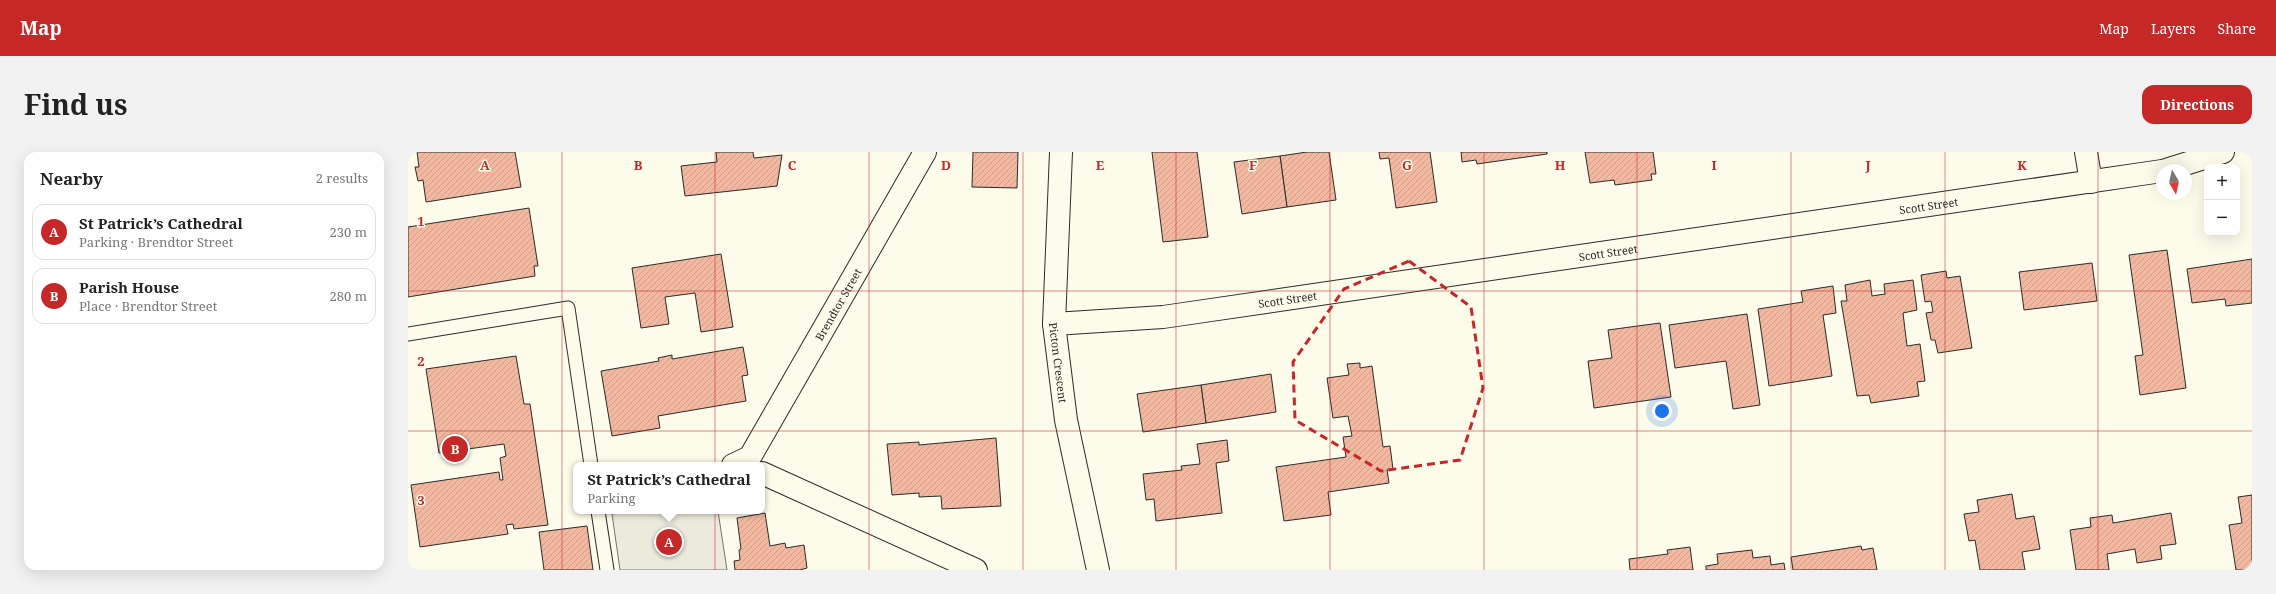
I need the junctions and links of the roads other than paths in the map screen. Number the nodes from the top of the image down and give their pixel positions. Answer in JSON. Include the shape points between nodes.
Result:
{"nodes":[{"id":1,"x":925,"y":152,"type":"edge"},
{"id":2,"x":1061,"y":152,"type":"edge"},
{"id":3,"x":2086,"y":152,"type":"edge"},
{"id":4,"x":2223,"y":152,"type":"edge"},
{"id":5,"x":2185,"y":164,"type":"edge"},
{"id":6,"x":2156,"y":172,"type":"edge"},
{"id":7,"x":2092,"y":182,"type":"junction"},
{"id":8,"x":1054,"y":324,"type":"junction"},
{"id":9,"x":408,"y":334,"type":"edge"},
{"id":10,"x":591,"y":462,"type":"edge"},
{"id":11,"x":752,"y":462,"type":"edge"},
{"id":12,"x":765,"y":472,"type":"edge"},
{"id":13,"x":598,"y":514,"type":"edge"},
{"id":14,"x":607,"y":570,"type":"edge"},
{"id":15,"x":976,"y":570,"type":"edge"},
{"id":16,"x":1098,"y":570,"type":"edge"}],
"edges":[{"from":1,"to":11,"type":"street","name":"Brendtor Street"},
{"from":2,"to":8,"type":"street","name":"Picton Crescent"},
{"from":3,"to":7,"type":"street"},
{"from":4,"to":5,"type":"street"},
{"from":6,"to":7,"type":"street","name":"Scott Street"},
{"from":7,"to":8,"type":"street","name":"Scott Street","via":[[1163,317]]},
{"from":8,"to":16,"type":"street","name":"Picton Crescent","via":[[1066,420]]},
{"from":9,"to":10,"type":"lane","via":[[568,308]]},
{"from":12,"to":15,"type":"street","name":"Brendtor Street"},
{"from":13,"to":14,"type":"lane"}]}
